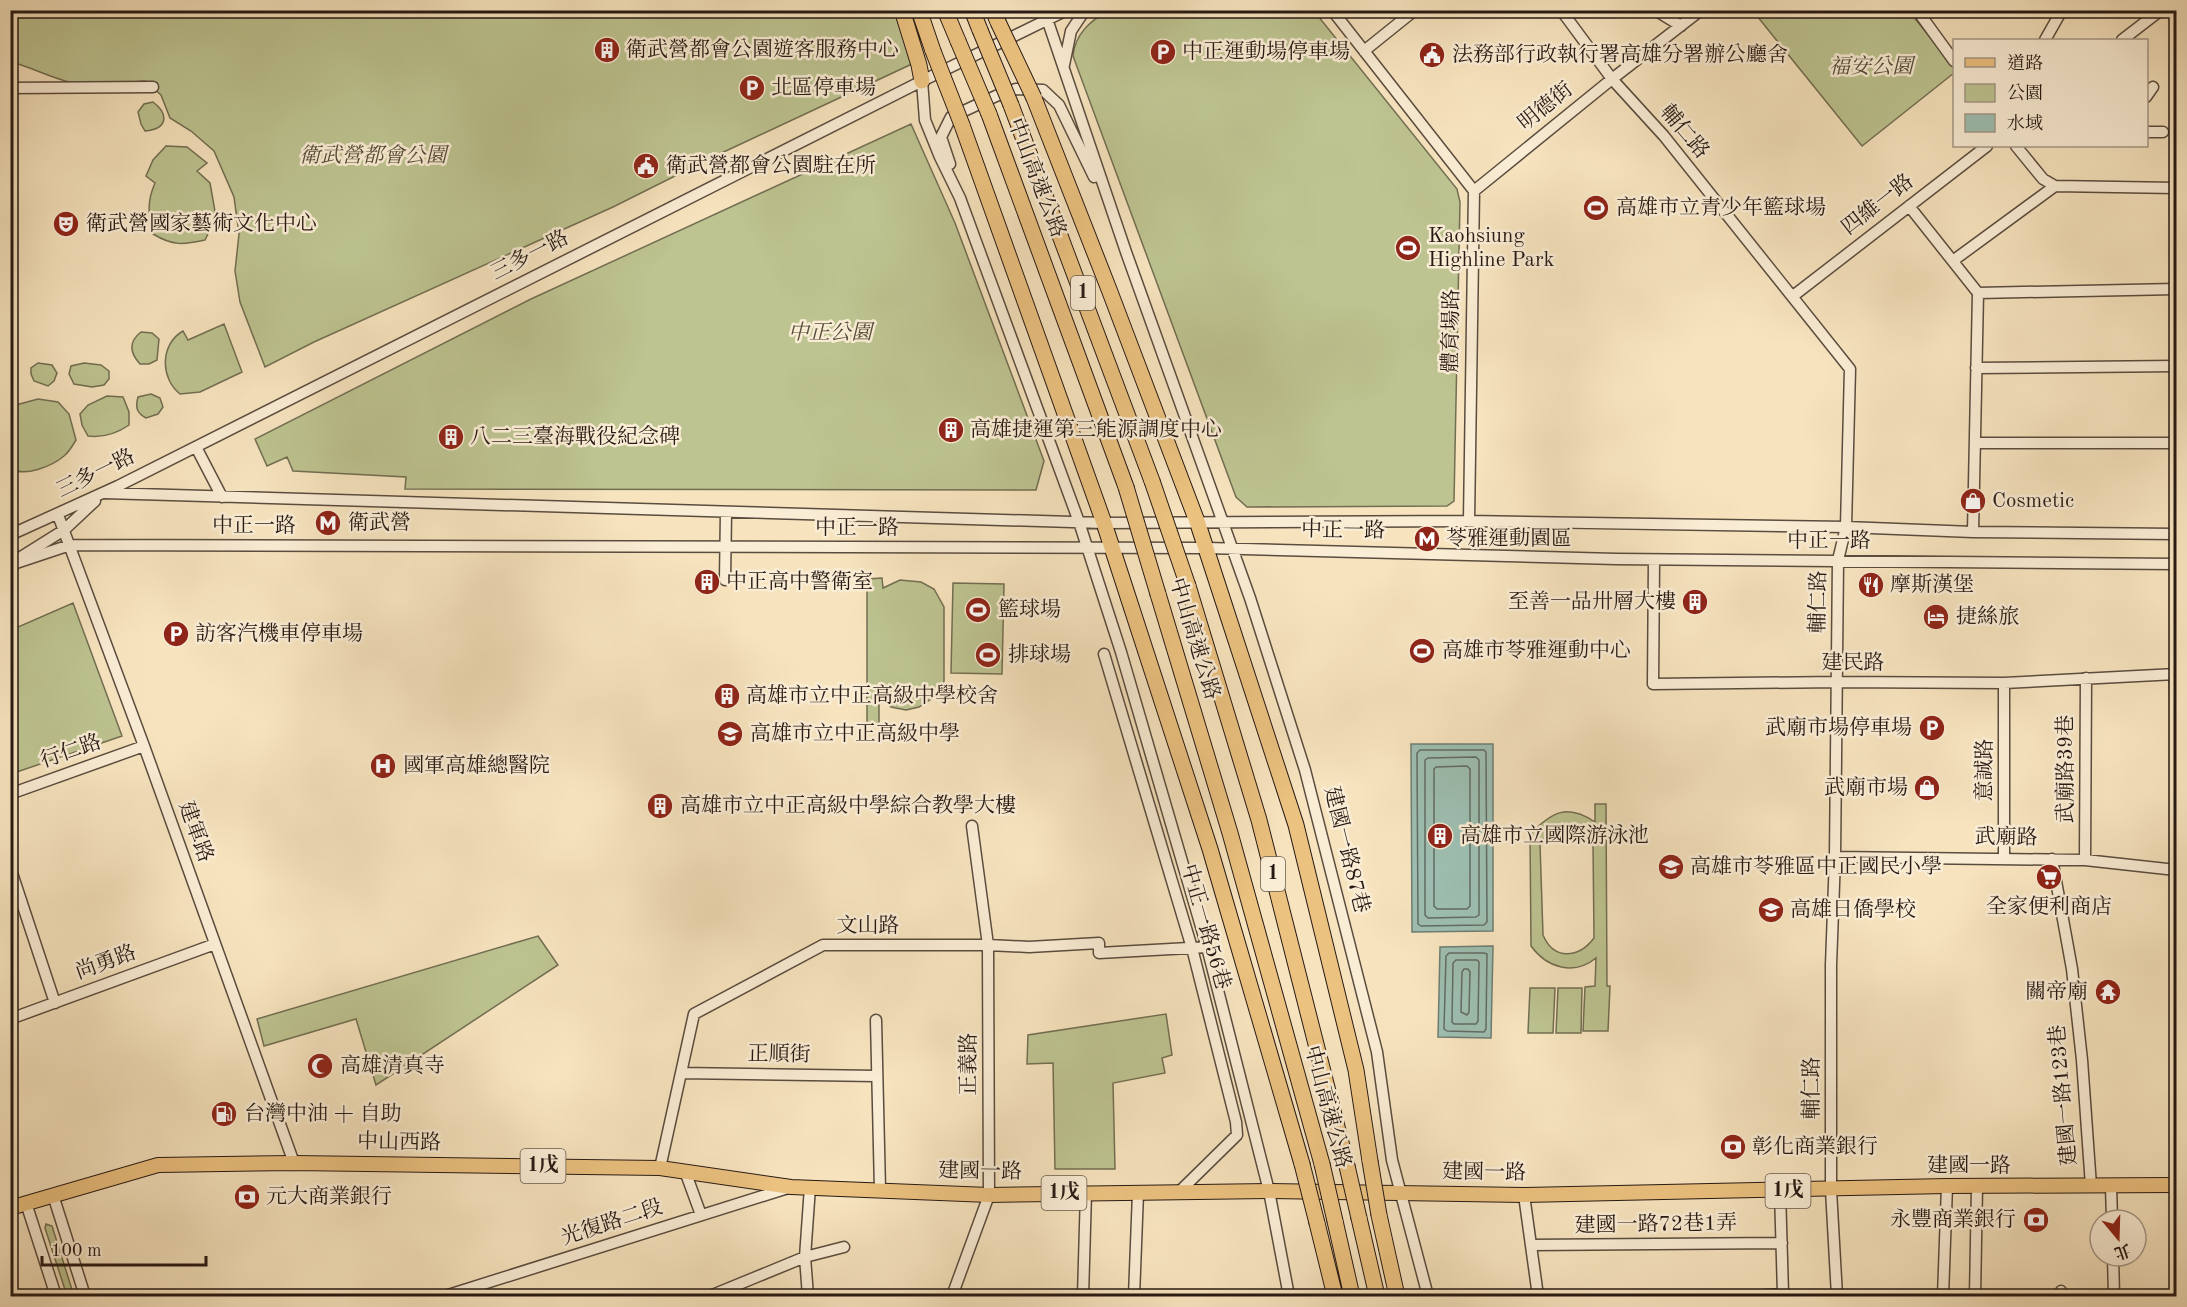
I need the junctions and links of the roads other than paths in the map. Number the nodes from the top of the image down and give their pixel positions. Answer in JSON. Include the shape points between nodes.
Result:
{"nodes":[{"id":1,"x":902,"y":10,"type":"edge"},
{"id":2,"x":919,"y":10,"type":"edge"},
{"id":3,"x":945,"y":10,"type":"edge"},
{"id":4,"x":972,"y":10,"type":"edge"},
{"id":5,"x":1067,"y":10,"type":"edge"},
{"id":6,"x":1085,"y":10,"type":"edge"},
{"id":7,"x":1332,"y":10,"type":"edge"},
{"id":8,"x":1415,"y":10,"type":"edge"},
{"id":9,"x":1561,"y":10,"type":"edge"},
{"id":10,"x":1655,"y":10,"type":"edge"},
{"id":11,"x":1701,"y":10,"type":"edge"},
{"id":12,"x":1917,"y":10,"type":"edge"},
{"id":13,"x":2062,"y":10,"type":"edge"},
{"id":14,"x":2161,"y":10,"type":"edge"},
{"id":15,"x":1046,"y":15,"type":"edge"},
{"id":16,"x":995,"y":16,"type":"edge"},
{"id":17,"x":1681,"y":26,"type":"junction"},
{"id":18,"x":2046,"y":39,"type":"edge"},
{"id":19,"x":2123,"y":39,"type":"edge"},
{"id":20,"x":1364,"y":51,"type":"junction"},
{"id":21,"x":1953,"y":60,"type":"edge"},
{"id":22,"x":1064,"y":68,"type":"junction"},
{"id":23,"x":1612,"y":79,"type":"junction"},
{"id":24,"x":922,"y":81,"type":"junction"},
{"id":25,"x":153,"y":87,"type":"dead end"},
{"id":26,"x":10,"y":88,"type":"edge"},
{"id":27,"x":2148,"y":132,"type":"edge"},
{"id":28,"x":2163,"y":132,"type":"dead end"},
{"id":29,"x":1986,"y":147,"type":"edge"},
{"id":30,"x":2017,"y":147,"type":"edge"},
{"id":31,"x":2055,"y":186,"type":"junction"},
{"id":32,"x":2176,"y":188,"type":"edge"},
{"id":33,"x":1474,"y":191,"type":"junction"},
{"id":34,"x":960,"y":198,"type":"junction"},
{"id":35,"x":1909,"y":206,"type":"junction"},
{"id":36,"x":1126,"y":252,"type":"junction"},
{"id":37,"x":1954,"y":260,"type":"junction"},
{"id":38,"x":2176,"y":289,"type":"edge"},
{"id":39,"x":1978,"y":293,"type":"junction"},
{"id":40,"x":1792,"y":296,"type":"junction"},
{"id":41,"x":2176,"y":366,"type":"edge"},
{"id":42,"x":1976,"y":368,"type":"junction"},
{"id":43,"x":1975,"y":443,"type":"junction"},
{"id":44,"x":2176,"y":443,"type":"edge"},
{"id":45,"x":196,"y":447,"type":"junction"},
{"id":46,"x":104,"y":493,"type":"junction"},
{"id":47,"x":222,"y":497,"type":"junction"},
{"id":48,"x":726,"y":512,"type":"junction"},
{"id":49,"x":58,"y":515,"type":"junction"},
{"id":50,"x":1468,"y":521,"type":"junction"},
{"id":51,"x":1079,"y":522,"type":"junction"},
{"id":52,"x":1104,"y":523,"type":"junction"},
{"id":53,"x":1198,"y":524,"type":"junction"},
{"id":54,"x":1225,"y":524,"type":"junction"},
{"id":55,"x":1846,"y":527,"type":"junction"},
{"id":56,"x":64,"y":530,"type":"junction"},
{"id":57,"x":1973,"y":532,"type":"junction"},
{"id":58,"x":2176,"y":534,"type":"edge"},
{"id":59,"x":10,"y":535,"type":"edge"},
{"id":60,"x":70,"y":545,"type":"junction"},
{"id":61,"x":725,"y":547,"type":"junction"},
{"id":62,"x":1087,"y":548,"type":"junction"},
{"id":63,"x":1112,"y":548,"type":"junction"},
{"id":64,"x":1207,"y":548,"type":"junction"},
{"id":65,"x":1232,"y":549,"type":"junction"},
{"id":66,"x":1654,"y":560,"type":"junction"},
{"id":67,"x":1838,"y":560,"type":"junction"},
{"id":68,"x":10,"y":564,"type":"edge"},
{"id":69,"x":2176,"y":564,"type":"edge"},
{"id":70,"x":725,"y":580,"type":"dead end"},
{"id":71,"x":1104,"y":654,"type":"dead end"},
{"id":72,"x":2176,"y":674,"type":"edge"},
{"id":73,"x":2086,"y":678,"type":"junction"},
{"id":74,"x":1837,"y":682,"type":"junction"},
{"id":75,"x":2004,"y":684,"type":"junction"},
{"id":76,"x":2176,"y":729,"type":"edge"},
{"id":77,"x":144,"y":746,"type":"junction"},
{"id":78,"x":10,"y":794,"type":"edge"},
{"id":79,"x":972,"y":826,"type":"dead end"},
{"id":80,"x":1835,"y":857,"type":"junction"},
{"id":81,"x":2004,"y":857,"type":"junction"},
{"id":82,"x":2052,"y":859,"type":"junction"},
{"id":83,"x":2085,"y":860,"type":"junction"},
{"id":84,"x":10,"y":867,"type":"edge"},
{"id":85,"x":2176,"y":870,"type":"edge"},
{"id":86,"x":215,"y":944,"type":"junction"},
{"id":87,"x":988,"y":945,"type":"junction"},
{"id":88,"x":1207,"y":947,"type":"junction"},
{"id":89,"x":1192,"y":948,"type":"junction"},
{"id":90,"x":55,"y":1003,"type":"junction"},
{"id":91,"x":10,"y":1019,"type":"edge"},
{"id":92,"x":876,"y":1020,"type":"dead end"},
{"id":93,"x":681,"y":1073,"type":"junction"},
{"id":94,"x":876,"y":1076,"type":"junction"},
{"id":95,"x":294,"y":1163,"type":"junction"},
{"id":96,"x":660,"y":1168,"type":"junction"},
{"id":97,"x":685,"y":1171,"type":"junction"},
{"id":98,"x":2176,"y":1185,"type":"edge"},
{"id":99,"x":1947,"y":1186,"type":"junction"},
{"id":100,"x":2091,"y":1186,"type":"junction"},
{"id":101,"x":2111,"y":1186,"type":"junction"},
{"id":102,"x":791,"y":1187,"type":"junction"},
{"id":103,"x":810,"y":1187,"type":"junction"},
{"id":104,"x":1977,"y":1187,"type":"junction"},
{"id":105,"x":880,"y":1190,"type":"junction"},
{"id":106,"x":1831,"y":1190,"type":"junction"},
{"id":107,"x":1269,"y":1191,"type":"junction"},
{"id":108,"x":1780,"y":1191,"type":"junction"},
{"id":109,"x":1086,"y":1192,"type":"junction"},
{"id":110,"x":1138,"y":1192,"type":"junction"},
{"id":111,"x":1179,"y":1192,"type":"junction"},
{"id":112,"x":1400,"y":1193,"type":"junction"},
{"id":113,"x":53,"y":1195,"type":"junction"},
{"id":114,"x":989,"y":1195,"type":"junction"},
{"id":115,"x":1524,"y":1195,"type":"junction"},
{"id":116,"x":26,"y":1203,"type":"junction"},
{"id":117,"x":10,"y":1208,"type":"edge"},
{"id":118,"x":2112,"y":1208,"type":"edge"},
{"id":119,"x":701,"y":1215,"type":"junction"},
{"id":120,"x":1782,"y":1243,"type":"junction"},
{"id":121,"x":1531,"y":1245,"type":"junction"},
{"id":122,"x":844,"y":1247,"type":"dead end"},
{"id":123,"x":805,"y":1257,"type":"junction"},
{"id":124,"x":2113,"y":1268,"type":"edge"},
{"id":125,"x":56,"y":1296,"type":"edge"},
{"id":126,"x":85,"y":1296,"type":"edge"},
{"id":127,"x":445,"y":1296,"type":"edge"},
{"id":128,"x":710,"y":1296,"type":"edge"},
{"id":129,"x":808,"y":1296,"type":"edge"},
{"id":130,"x":952,"y":1296,"type":"edge"},
{"id":131,"x":1083,"y":1296,"type":"edge"},
{"id":132,"x":1134,"y":1296,"type":"edge"},
{"id":133,"x":1289,"y":1296,"type":"edge"},
{"id":134,"x":1335,"y":1296,"type":"edge"},
{"id":135,"x":1352,"y":1296,"type":"edge"},
{"id":136,"x":1377,"y":1296,"type":"edge"},
{"id":137,"x":1397,"y":1296,"type":"edge"},
{"id":138,"x":1428,"y":1296,"type":"edge"},
{"id":139,"x":1538,"y":1296,"type":"edge"},
{"id":140,"x":1751,"y":1296,"type":"edge"},
{"id":141,"x":1837,"y":1296,"type":"edge"},
{"id":142,"x":1943,"y":1296,"type":"edge"},
{"id":143,"x":1975,"y":1296,"type":"edge"},
{"id":144,"x":2114,"y":1296,"type":"edge"}],
"edges":[{"from":1,"to":24,"type":"highway"},
{"from":2,"to":52,"type":"highway","bridge":true},
{"from":3,"to":135,"type":"highway","name":"中山高速公路","number":"1","bridge":true,"via":[[989,114],[1126,487],[1230,833],[1322,1164]]},
{"from":4,"to":136,"type":"highway","name":"中山高速公路","number":"1","bridge":true,"via":[[1011,105],[1188,586],[1259,820]]},
{"from":5,"to":15,"type":"street","name":"三多一路"},
{"from":6,"to":22,"type":"street","via":[[1071,31]]},
{"from":7,"to":20,"type":"street"},
{"from":8,"to":20,"type":"street"},
{"from":9,"to":23,"type":"street","name":"輔仁路"},
{"from":10,"to":17,"type":"street"},
{"from":11,"to":17,"type":"street","name":"明德街"},
{"from":12,"to":21,"type":"street"},
{"from":13,"to":18,"type":"street"},
{"from":14,"to":19,"type":"street"},
{"from":15,"to":22,"type":"street"},
{"from":15,"to":24,"type":"street","name":"三多一路"},
{"from":16,"to":53,"type":"highway","bridge":true,"via":[[1034,98]]},
{"from":17,"to":23,"type":"street","name":"明德街"},
{"from":20,"to":33,"type":"street"},
{"from":22,"to":36,"type":"street"},
{"from":23,"to":33,"type":"street","name":"明德街"},
{"from":23,"to":40,"type":"street","name":"輔仁路","via":[[1664,136]]},
{"from":24,"to":34,"type":"street","via":[[925,120]]},
{"from":24,"to":45,"type":"street","name":"三多一路"},
{"from":25,"to":26,"type":"street"},
{"from":27,"to":28,"type":"street"},
{"from":29,"to":35,"type":"street","name":"四維一路"},
{"from":30,"to":31,"type":"street","via":[[2043,180]]},
{"from":31,"to":32,"type":"street"},
{"from":31,"to":37,"type":"street"},
{"from":33,"to":50,"type":"street","name":"體育場路"},
{"from":34,"to":36,"type":"street","via":[[941,137],[951,117],[1016,89],[1043,90],[1059,105],[1080,145]]},
{"from":34,"to":51,"type":"street"},
{"from":35,"to":37,"type":"street"},
{"from":35,"to":40,"type":"street","name":"四維一路"},
{"from":36,"to":54,"type":"street","name":"建國一路87巷"},
{"from":37,"to":39,"type":"street"},
{"from":38,"to":39,"type":"street"},
{"from":39,"to":42,"type":"street"},
{"from":40,"to":55,"type":"street","name":"輔仁路","via":[[1850,369]]},
{"from":41,"to":42,"type":"street"},
{"from":42,"to":43,"type":"street"},
{"from":43,"to":44,"type":"street"},
{"from":43,"to":57,"type":"street"},
{"from":45,"to":46,"type":"street","name":"三多一路"},
{"from":45,"to":47,"type":"street","name":"中正一路"},
{"from":46,"to":47,"type":"street","name":"中正一路"},
{"from":46,"to":49,"type":"street","name":"三多一路"},
{"from":46,"to":56,"type":"street"},
{"from":47,"to":48,"type":"street","name":"中正一路"},
{"from":48,"to":51,"type":"street","name":"中正一路"},
{"from":48,"to":61,"type":"street"},
{"from":49,"to":56,"type":"street","name":"建軍路"},
{"from":49,"to":59,"type":"street","name":"三多一路"},
{"from":50,"to":54,"type":"street","name":"中正一路"},
{"from":50,"to":55,"type":"street","name":"中正一路"},
{"from":51,"to":52,"type":"street","name":"中正一路"},
{"from":51,"to":62,"type":"street"},
{"from":52,"to":53,"type":"street","name":"中正一路"},
{"from":52,"to":63,"type":"highway"},
{"from":53,"to":54,"type":"street","name":"中正一路"},
{"from":53,"to":64,"type":"highway"},
{"from":54,"to":65,"type":"street","name":"建國一路87巷"},
{"from":55,"to":57,"type":"street","name":"中正一路"},
{"from":55,"to":67,"type":"street","name":"輔仁路"},
{"from":56,"to":60,"type":"street","name":"建軍路"},
{"from":56,"to":68,"type":"street"},
{"from":57,"to":58,"type":"street","name":"中正一路"},
{"from":60,"to":61,"type":"street","name":"中正一路"},
{"from":60,"to":68,"type":"street"},
{"from":60,"to":77,"type":"street","name":"建軍路"},
{"from":61,"to":62,"type":"street","name":"中正一路"},
{"from":61,"to":70,"type":"street"},
{"from":62,"to":63,"type":"street","name":"中正一路"},
{"from":62,"to":88,"type":"street"},
{"from":63,"to":64,"type":"street","name":"中正一路"},
{"from":63,"to":134,"type":"highway","bridge":true,"via":[[1210,849],[1302,1164]]},
{"from":64,"to":65,"type":"street","name":"中正一路"},
{"from":64,"to":137,"type":"highway","bridge":true,"via":[[1296,825],[1356,1071],[1379,1215]]},
{"from":65,"to":66,"type":"street","name":"中正一路"},
{"from":65,"to":112,"type":"street","name":"建國一路87巷","via":[[1305,770],[1377,1053]]},
{"from":66,"to":67,"type":"street","name":"中正一路"},
{"from":66,"to":74,"type":"street","name":"建民路","via":[[1653,684]]},
{"from":67,"to":69,"type":"street","name":"中正一路"},
{"from":67,"to":74,"type":"street","name":"輔仁路"},
{"from":71,"to":89,"type":"street","name":"中正一路56巷"},
{"from":72,"to":73,"type":"street","name":"建民路"},
{"from":72,"to":76,"type":"street"},
{"from":73,"to":75,"type":"street","name":"建民路"},
{"from":73,"to":83,"type":"street","name":"武廟路39巷"},
{"from":74,"to":75,"type":"street","name":"建民路"},
{"from":74,"to":80,"type":"street","name":"輔仁路"},
{"from":75,"to":81,"type":"street","name":"意誠路"},
{"from":77,"to":78,"type":"street","name":"行仁路"},
{"from":77,"to":86,"type":"street","name":"建軍路"},
{"from":79,"to":87,"type":"street","name":"正義路"},
{"from":80,"to":81,"type":"street","name":"武廟路"},
{"from":80,"to":106,"type":"street","name":"輔仁路","via":[[1830,965]]},
{"from":81,"to":82,"type":"street","name":"武廟路"},
{"from":82,"to":83,"type":"street","name":"武廟路"},
{"from":82,"to":100,"type":"street","name":"建國一路123巷","via":[[2072,969]]},
{"from":83,"to":85,"type":"street","name":"武廟路"},
{"from":84,"to":90,"type":"street"},
{"from":86,"to":90,"type":"street","name":"尚勇路"},
{"from":86,"to":95,"type":"street","name":"建軍路"},
{"from":87,"to":89,"type":"street","name":"文山路","via":[[1099,943],[1099,954]]},
{"from":87,"to":93,"type":"street","name":"文山路","via":[[823,945],[694,1014]]},
{"from":87,"to":114,"type":"street","name":"正義路"},
{"from":88,"to":89,"type":"street","name":"文山路"},
{"from":88,"to":107,"type":"street"},
{"from":89,"to":111,"type":"street","name":"中正一路56巷","via":[[1237,1135]]},
{"from":90,"to":91,"type":"street","name":"尚勇路"},
{"from":92,"to":94,"type":"street"},
{"from":93,"to":94,"type":"street","name":"正順街"},
{"from":93,"to":96,"type":"street","name":"文山路"},
{"from":94,"to":105,"type":"street"},
{"from":95,"to":96,"type":"main road","name":"中山西路","number":"1戊"},
{"from":95,"to":113,"type":"main road","name":"中山西路","number":"1戊","via":[[158,1165]]},
{"from":96,"to":97,"type":"main road","name":"中山西路","number":"1戊"},
{"from":97,"to":102,"type":"main road","name":"中山西路","number":"1戊"},
{"from":97,"to":119,"type":"street"},
{"from":98,"to":101,"type":"main road","name":"建國一路","number":"1戊"},
{"from":99,"to":104,"type":"main road","name":"建國一路","number":"1戊"},
{"from":99,"to":106,"type":"main road","name":"建國一路","number":"1戊"},
{"from":99,"to":142,"type":"street"},
{"from":100,"to":101,"type":"main road","name":"建國一路","number":"1戊"},
{"from":100,"to":104,"type":"main road","name":"建國一路","number":"1戊"},
{"from":101,"to":118,"type":"street"},
{"from":102,"to":103,"type":"main road","name":"建國一路","number":"1戊"},
{"from":102,"to":119,"type":"street","name":"光復路二段"},
{"from":103,"to":105,"type":"main road","name":"建國一路","number":"1戊"},
{"from":103,"to":123,"type":"street"},
{"from":104,"to":143,"type":"street"},
{"from":105,"to":114,"type":"main road","name":"建國一路","number":"1戊"},
{"from":106,"to":108,"type":"main road","name":"建國一路","number":"1戊"},
{"from":106,"to":141,"type":"street","name":"輔仁路"},
{"from":107,"to":111,"type":"main road","name":"建國一路","number":"1戊"},
{"from":107,"to":112,"type":"main road","name":"建國一路","number":"1戊"},
{"from":107,"to":133,"type":"street"},
{"from":108,"to":115,"type":"main road","name":"建國一路","number":"1戊"},
{"from":108,"to":120,"type":"street"},
{"from":109,"to":110,"type":"main road","name":"建國一路","number":"1戊"},
{"from":109,"to":114,"type":"main road","name":"建國一路","number":"1戊"},
{"from":109,"to":131,"type":"street"},
{"from":110,"to":111,"type":"main road","name":"建國一路","number":"1戊"},
{"from":110,"to":132,"type":"street"},
{"from":112,"to":115,"type":"main road","name":"建國一路","number":"1戊"},
{"from":112,"to":138,"type":"street","name":"建國一路87巷"},
{"from":113,"to":116,"type":"main road","name":"中山西路","number":"1戊"},
{"from":113,"to":126,"type":"street"},
{"from":114,"to":130,"type":"street","name":"正義路"},
{"from":115,"to":121,"type":"street"},
{"from":116,"to":117,"type":"main road","name":"中山西路","number":"1戊"},
{"from":116,"to":125,"type":"street"},
{"from":119,"to":127,"type":"street","name":"光復路二段"},
{"from":120,"to":121,"type":"street","name":"建國一路72巷1弄"},
{"from":120,"to":140,"type":"street","via":[[1783,1294]]},
{"from":121,"to":139,"type":"street"},
{"from":122,"to":123,"type":"street"},
{"from":123,"to":128,"type":"street"},
{"from":123,"to":129,"type":"street"},
{"from":124,"to":144,"type":"street"}]}
